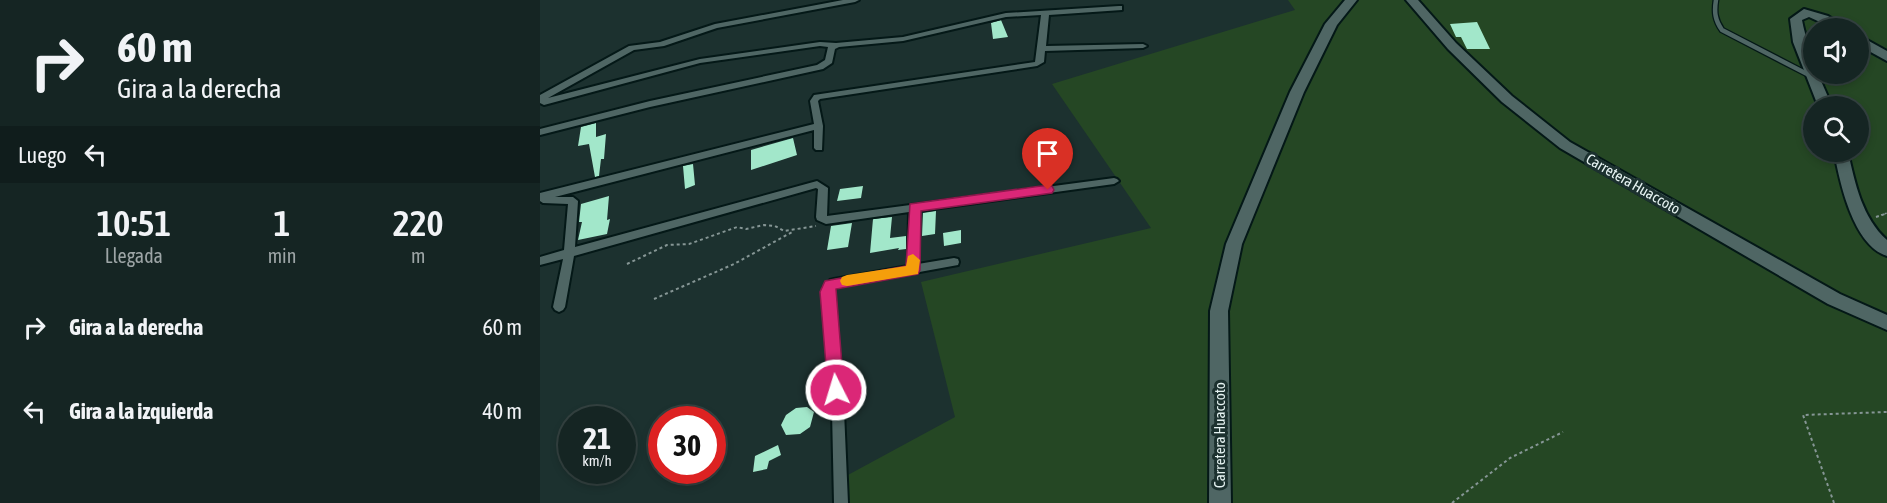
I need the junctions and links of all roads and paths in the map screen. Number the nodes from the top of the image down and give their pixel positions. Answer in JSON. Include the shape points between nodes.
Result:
{"nodes":[{"id":1,"x":855,"y":0,"type":"edge"},
{"id":2,"x":1351,"y":0,"type":"edge"},
{"id":3,"x":1412,"y":0,"type":"edge"},
{"id":4,"x":1716,"y":0,"type":"edge"},
{"id":5,"x":1119,"y":8,"type":"dead end"},
{"id":6,"x":1045,"y":12,"type":"junction"},
{"id":7,"x":1822,"y":18,"type":"edge"},
{"id":8,"x":837,"y":45,"type":"junction"},
{"id":9,"x":1143,"y":46,"type":"dead end"},
{"id":10,"x":1869,"y":46,"type":"edge"},
{"id":11,"x":1041,"y":49,"type":"junction"},
{"id":12,"x":1803,"y":53,"type":"edge"},
{"id":13,"x":1887,"y":57,"type":"edge"},
{"id":14,"x":1803,"y":72,"type":"edge"},
{"id":15,"x":540,"y":101,"type":"edge"},
{"id":16,"x":819,"y":126,"type":"junction"},
{"id":17,"x":540,"y":132,"type":"edge"},
{"id":18,"x":819,"y":148,"type":"dead end"},
{"id":19,"x":1843,"y":162,"type":"edge"},
{"id":20,"x":1114,"y":181,"type":"dead end"},
{"id":21,"x":540,"y":198,"type":"edge"},
{"id":22,"x":914,"y":207,"type":"junction"},
{"id":23,"x":828,"y":219,"type":"junction"},
{"id":24,"x":795,"y":230,"type":"junction"},
{"id":25,"x":1887,"y":250,"type":"edge"},
{"id":26,"x":569,"y":253,"type":"junction"},
{"id":27,"x":540,"y":261,"type":"edge"},
{"id":28,"x":954,"y":262,"type":"dead end"},
{"id":29,"x":627,"y":264,"type":"dead end"},
{"id":30,"x":913,"y":270,"type":"junction"},
{"id":31,"x":654,"y":299,"type":"dead end"},
{"id":32,"x":559,"y":307,"type":"dead end"},
{"id":33,"x":1887,"y":323,"type":"edge"},
{"id":34,"x":1887,"y":412,"type":"edge"},
{"id":35,"x":1563,"y":432,"type":"dead end"},
{"id":36,"x":841,"y":503,"type":"edge"},
{"id":37,"x":1220,"y":503,"type":"edge"},
{"id":38,"x":1452,"y":503,"type":"edge"},
{"id":39,"x":1834,"y":503,"type":"edge"}],
"edges":[{"from":1,"to":15,"type":"street","via":[[723,24],[661,44],[632,48]]},
{"from":2,"to":37,"type":"street","name":"Carretera Huaccoto","via":[[1331,24],[1297,92],[1234,244],[1220,311]]},
{"from":3,"to":33,"type":"street","name":"Carretera Huaccoto","via":[[1507,99],[1565,145],[1834,299]]},
{"from":4,"to":14,"type":"lane","via":[[1715,18],[1727,36]]},
{"from":5,"to":6,"type":"street"},
{"from":6,"to":8,"type":"street","via":[[1006,15],[903,39]]},
{"from":6,"to":11,"type":"street"},
{"from":7,"to":12,"type":"street","via":[[1804,13],[1796,19]]},
{"from":8,"to":15,"type":"street","via":[[700,61]]},
{"from":8,"to":17,"type":"street","via":[[831,48],[829,61],[820,67]]},
{"from":9,"to":11,"type":"street"},
{"from":10,"to":13,"type":"street"},
{"from":11,"to":16,"type":"street","via":[[1040,62],[1036,64],[817,98],[814,101]]},
{"from":16,"to":18,"type":"street"},
{"from":16,"to":21,"type":"street"},
{"from":19,"to":25,"type":"street","via":[[1853,202],[1871,235]]},
{"from":20,"to":22,"type":"street"},
{"from":21,"to":26,"type":"street","via":[[573,201]]},
{"from":22,"to":23,"type":"street"},
{"from":22,"to":30,"type":"street"},
{"from":23,"to":24,"type":"path","via":[[823,224]]},
{"from":23,"to":26,"type":"street","via":[[821,217],[823,188],[817,184]]},
{"from":24,"to":29,"type":"path","via":[[764,225],[737,227],[689,244],[667,245]]},
{"from":24,"to":31,"type":"path","via":[[734,264]]},
{"from":26,"to":27,"type":"street"},
{"from":26,"to":32,"type":"street"},
{"from":28,"to":30,"type":"street"},
{"from":30,"to":36,"type":"street","via":[[834,283],[828,288]]},
{"from":34,"to":39,"type":"path","via":[[1803,415]]},
{"from":35,"to":38,"type":"path","via":[[1510,458]]}]}
